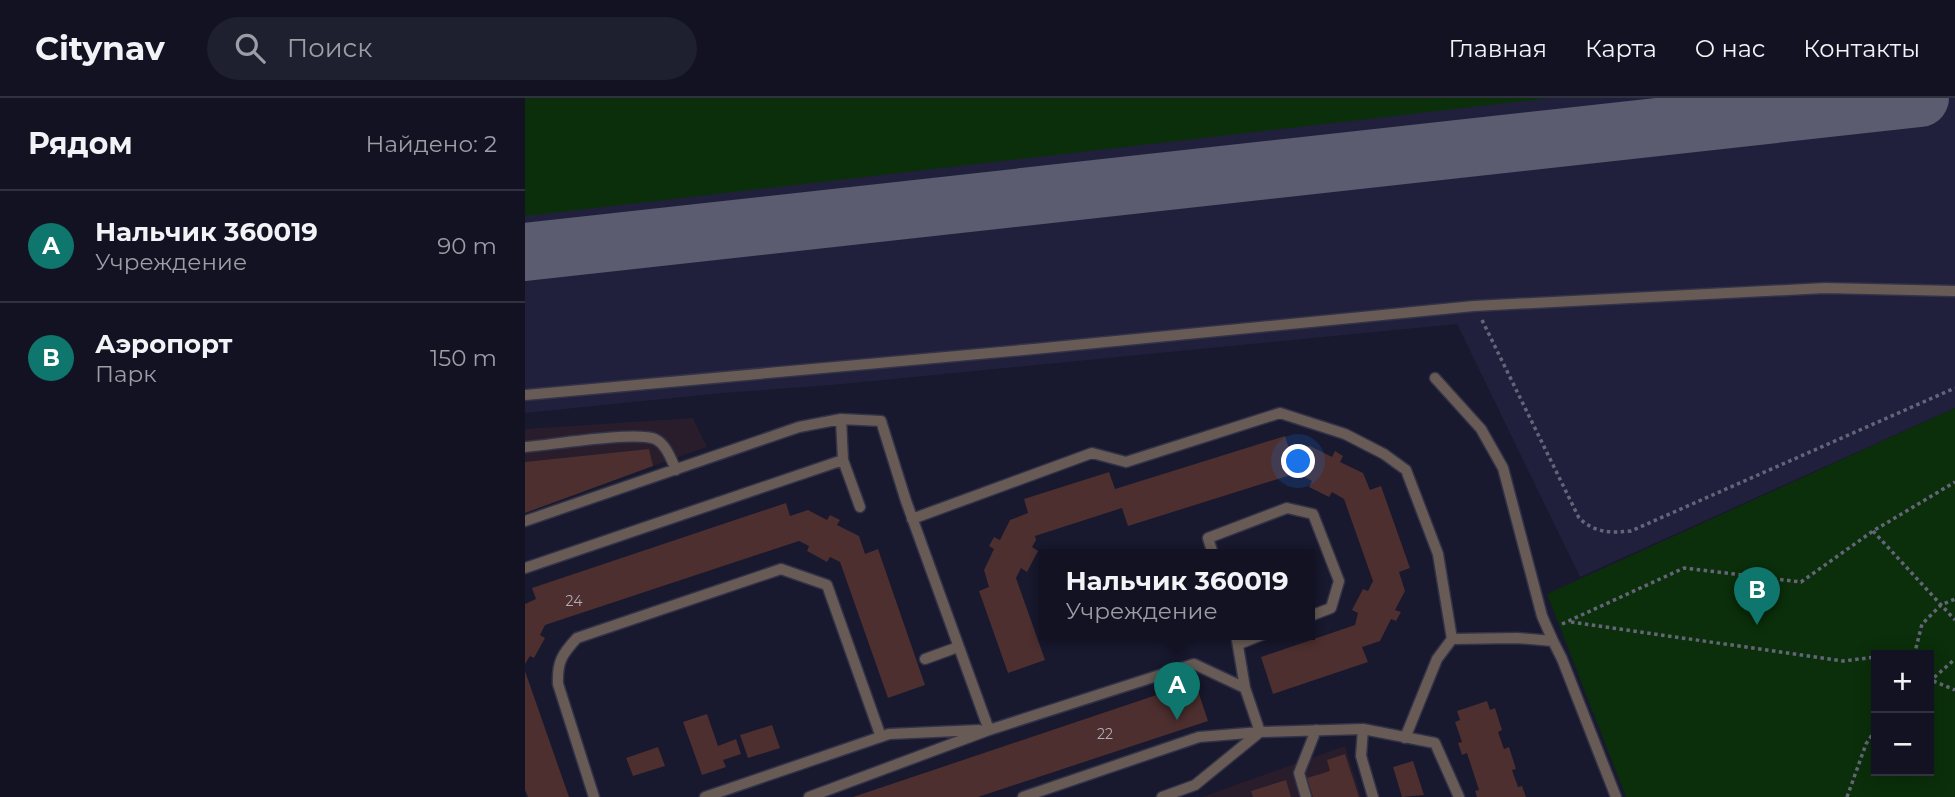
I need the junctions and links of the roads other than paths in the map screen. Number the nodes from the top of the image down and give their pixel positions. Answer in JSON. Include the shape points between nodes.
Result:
{"nodes":[{"id":1,"x":1955,"y":291,"type":"edge"},
{"id":2,"x":1435,"y":378,"type":"dead end"},
{"id":3,"x":525,"y":395,"type":"edge"},
{"id":4,"x":841,"y":419,"type":"junction"},
{"id":5,"x":525,"y":447,"type":"edge"},
{"id":6,"x":843,"y":460,"type":"junction"},
{"id":7,"x":676,"y":470,"type":"junction"},
{"id":8,"x":860,"y":507,"type":"dead end"},
{"id":9,"x":912,"y":519,"type":"junction"},
{"id":10,"x":525,"y":522,"type":"edge"},
{"id":11,"x":1211,"y":549,"type":"edge"},
{"id":12,"x":525,"y":568,"type":"edge"},
{"id":13,"x":1315,"y":614,"type":"edge"},
{"id":14,"x":1551,"y":636,"type":"junction"},
{"id":15,"x":1452,"y":639,"type":"junction"},
{"id":16,"x":1237,"y":640,"type":"edge"},
{"id":17,"x":958,"y":648,"type":"junction"},
{"id":18,"x":925,"y":659,"type":"dead end"},
{"id":19,"x":1245,"y":688,"type":"junction"},
{"id":20,"x":1363,"y":729,"type":"junction"},
{"id":21,"x":989,"y":730,"type":"junction"},
{"id":22,"x":1316,"y":730,"type":"junction"},
{"id":23,"x":1260,"y":732,"type":"junction"},
{"id":24,"x":881,"y":737,"type":"junction"},
{"id":25,"x":1405,"y":738,"type":"junction"},
{"id":26,"x":1186,"y":793,"type":"edge"},
{"id":27,"x":594,"y":797,"type":"edge"},
{"id":28,"x":706,"y":797,"type":"edge"},
{"id":29,"x":809,"y":797,"type":"edge"},
{"id":30,"x":1023,"y":797,"type":"edge"},
{"id":31,"x":1162,"y":797,"type":"edge"},
{"id":32,"x":1306,"y":797,"type":"edge"},
{"id":33,"x":1373,"y":797,"type":"edge"},
{"id":34,"x":1459,"y":797,"type":"edge"},
{"id":35,"x":1616,"y":797,"type":"edge"}],
"edges":[{"from":1,"to":3,"type":"lane","via":[[1825,288],[1474,306]]},
{"from":2,"to":14,"type":"lane","via":[[1481,429],[1503,468]]},
{"from":4,"to":6,"type":"lane"},
{"from":4,"to":7,"type":"lane","via":[[799,427]]},
{"from":4,"to":9,"type":"lane","via":[[881,421]]},
{"from":5,"to":7,"type":"lane","via":[[611,438],[653,439],[663,445]]},
{"from":6,"to":8,"type":"lane"},
{"from":6,"to":12,"type":"lane"},
{"from":7,"to":10,"type":"lane"},
{"from":9,"to":15,"type":"lane","via":[[1093,453],[1126,462],[1279,413],[1345,434],[1406,470],[1438,554]]},
{"from":9,"to":17,"type":"lane"},
{"from":11,"to":13,"type":"lane","via":[[1208,538],[1287,508],[1313,514],[1339,581],[1331,608]]},
{"from":14,"to":15,"type":"lane"},
{"from":14,"to":35,"type":"lane"},
{"from":15,"to":25,"type":"lane","via":[[1437,659]]},
{"from":16,"to":19,"type":"lane"},
{"from":17,"to":18,"type":"lane"},
{"from":17,"to":21,"type":"lane"},
{"from":19,"to":21,"type":"lane","via":[[1194,664]]},
{"from":19,"to":23,"type":"lane"},
{"from":20,"to":22,"type":"lane"},
{"from":20,"to":25,"type":"lane"},
{"from":20,"to":33,"type":"lane","via":[[1361,756]]},
{"from":21,"to":24,"type":"lane"},
{"from":21,"to":29,"type":"lane"},
{"from":22,"to":23,"type":"lane"},
{"from":22,"to":32,"type":"lane","via":[[1299,773]]},
{"from":23,"to":26,"type":"lane"},
{"from":23,"to":30,"type":"lane","via":[[1199,737]]},
{"from":24,"to":27,"type":"lane","via":[[827,585],[781,569],[577,638],[567,649],[557,666],[558,684]]},
{"from":24,"to":28,"type":"lane"},
{"from":25,"to":34,"type":"lane","via":[[1435,743]]},
{"from":26,"to":31,"type":"lane"}]}
